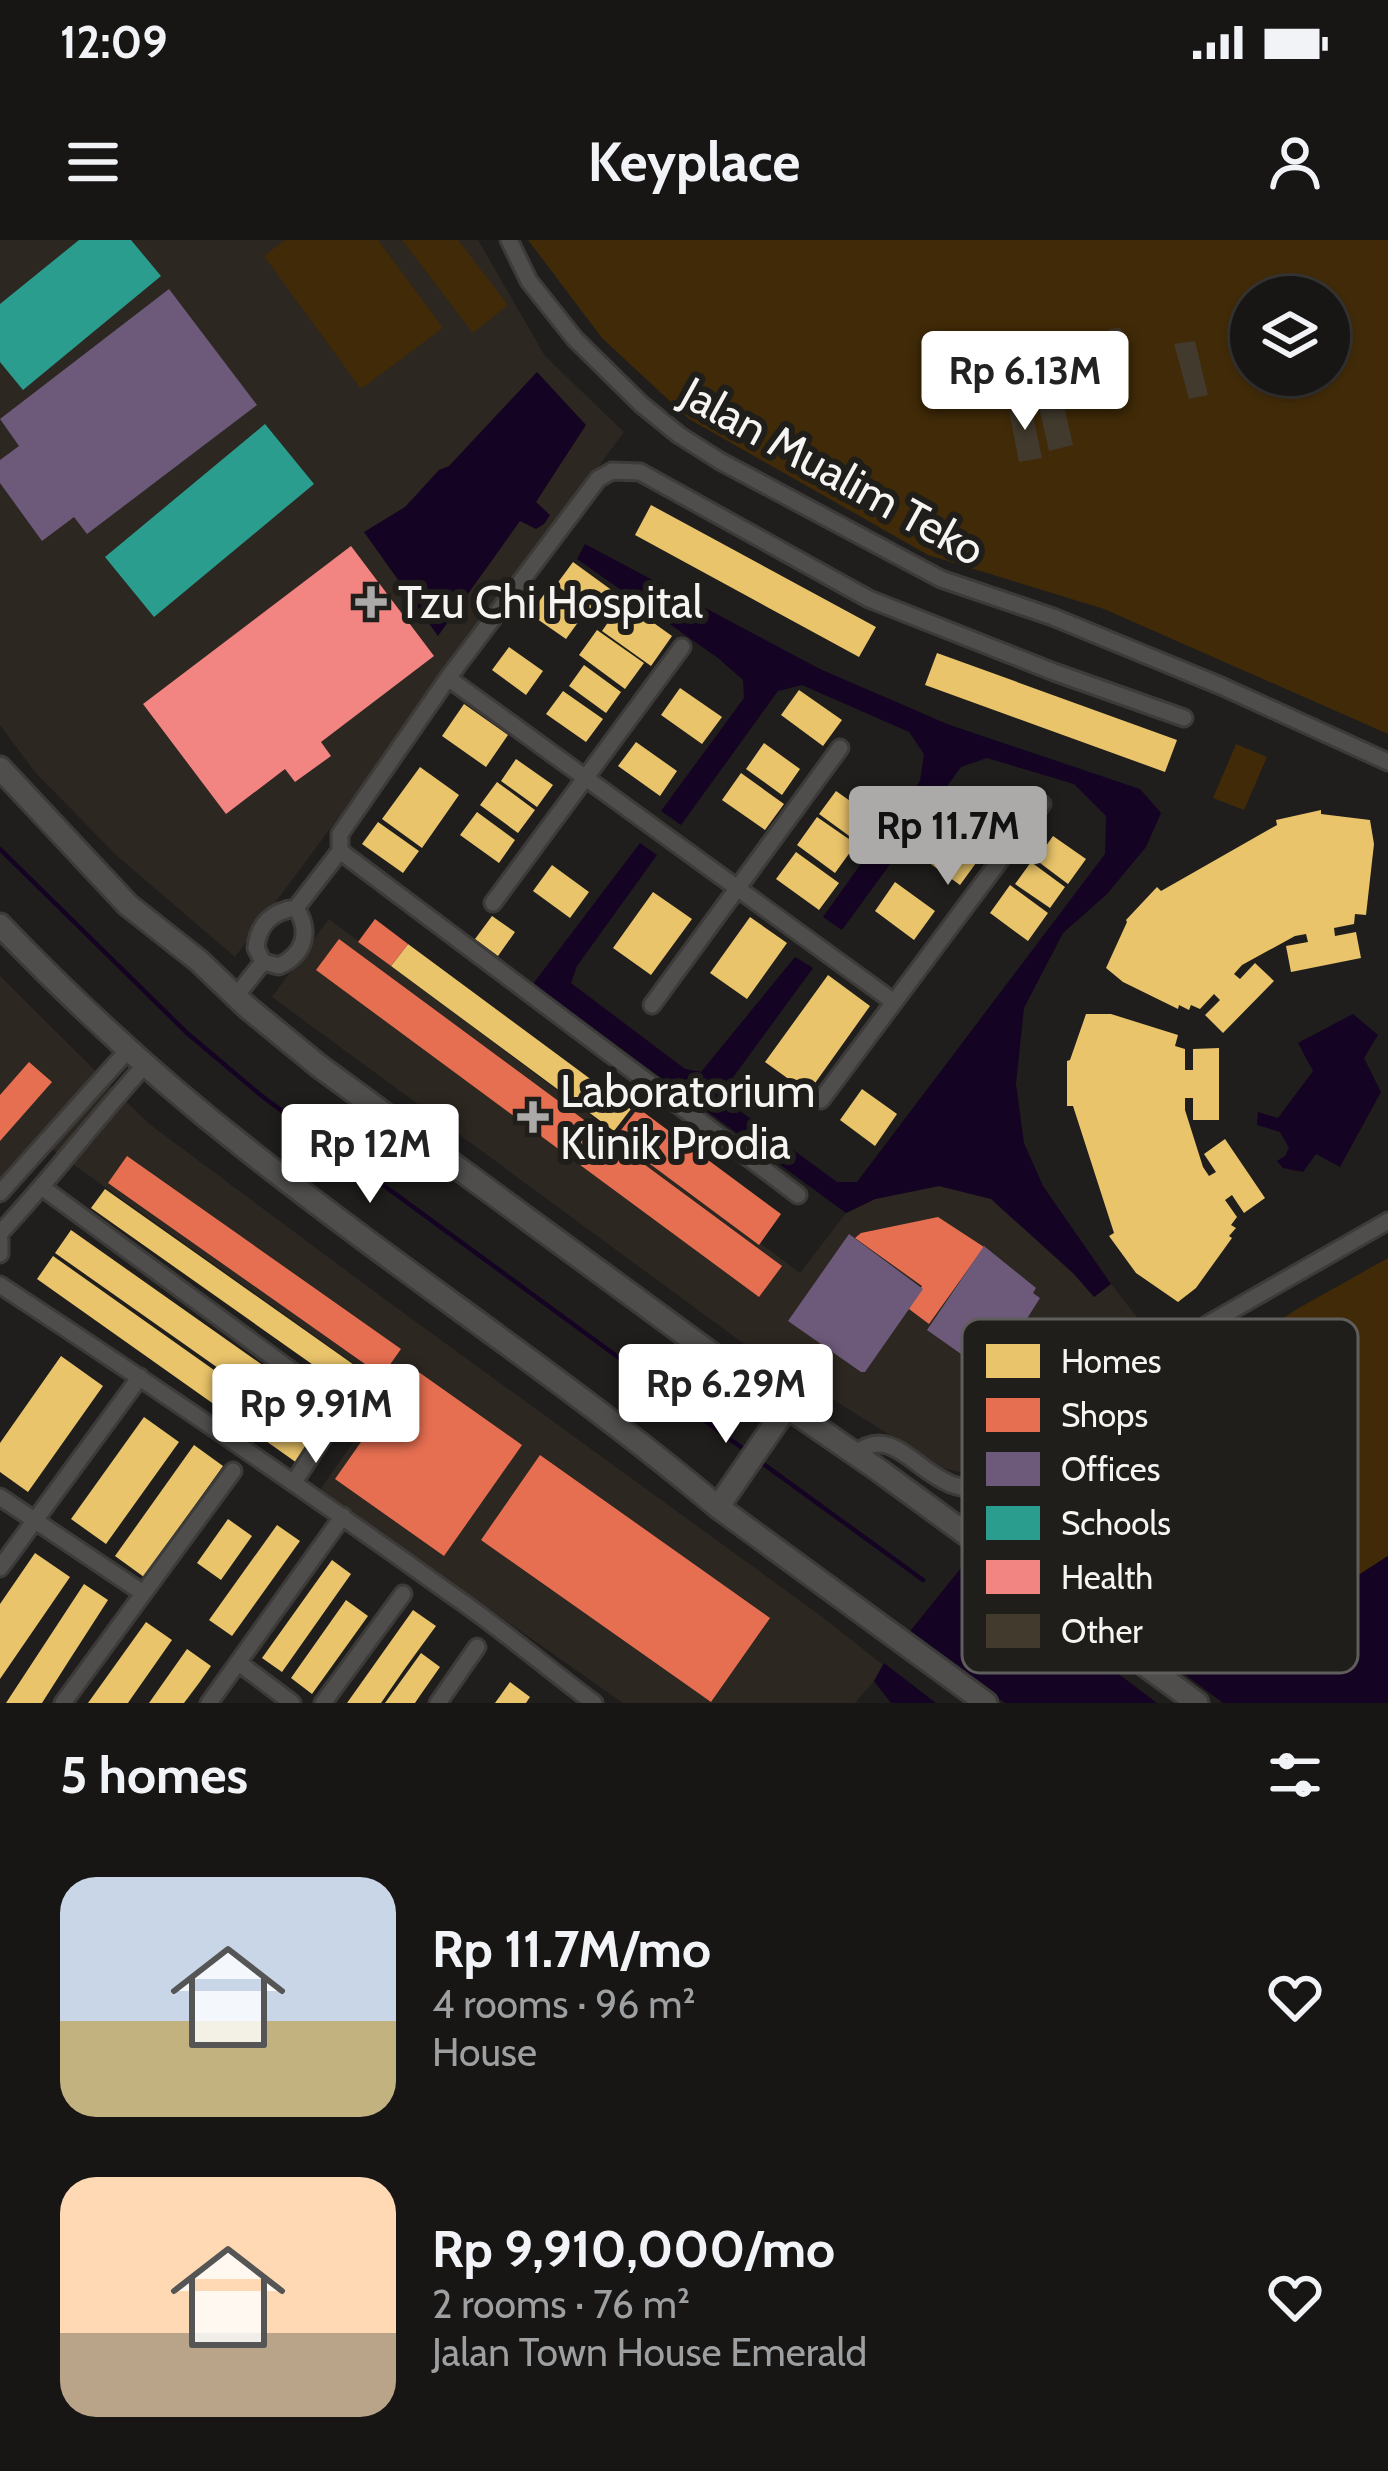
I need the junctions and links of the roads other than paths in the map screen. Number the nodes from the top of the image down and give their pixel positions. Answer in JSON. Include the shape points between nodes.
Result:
{"nodes":[{"id":1,"x":508,"y":240,"type":"edge"},
{"id":2,"x":682,"y":647,"type":"dead end"},
{"id":3,"x":448,"y":679,"type":"junction"},
{"id":4,"x":1184,"y":718,"type":"dead end"},
{"id":5,"x":840,"y":748,"type":"dead end"},
{"id":6,"x":1388,"y":762,"type":"edge"},
{"id":7,"x":0,"y":768,"type":"edge"},
{"id":8,"x":584,"y":778,"type":"junction"},
{"id":9,"x":1042,"y":804,"type":"dead end"},
{"id":10,"x":340,"y":850,"type":"junction"},
{"id":11,"x":737,"y":888,"type":"junction"},
{"id":12,"x":493,"y":903,"type":"dead end"},
{"id":13,"x":296,"y":908,"type":"junction"},
{"id":14,"x":0,"y":926,"type":"edge"},
{"id":15,"x":263,"y":962,"type":"junction"},
{"id":16,"x":236,"y":996,"type":"junction"},
{"id":17,"x":894,"y":1002,"type":"junction"},
{"id":18,"x":652,"y":1005,"type":"dead end"},
{"id":19,"x":137,"y":1058,"type":"junction"},
{"id":20,"x":821,"y":1100,"type":"dead end"},
{"id":21,"x":43,"y":1188,"type":"junction"},
{"id":22,"x":0,"y":1192,"type":"edge"},
{"id":23,"x":798,"y":1196,"type":"dead end"},
{"id":24,"x":1388,"y":1221,"type":"edge"},
{"id":25,"x":0,"y":1236,"type":"edge"},
{"id":26,"x":0,"y":1255,"type":"edge"},
{"id":27,"x":0,"y":1285,"type":"edge"},
{"id":28,"x":1217,"y":1319,"type":"edge"},
{"id":29,"x":140,"y":1377,"type":"junction"},
{"id":30,"x":786,"y":1408,"type":"junction"},
{"id":31,"x":855,"y":1454,"type":"junction"},
{"id":32,"x":233,"y":1471,"type":"dead end"},
{"id":33,"x":942,"y":1480,"type":"junction"},
{"id":34,"x":294,"y":1482,"type":"junction"},
{"id":35,"x":962,"y":1488,"type":"edge"},
{"id":36,"x":0,"y":1497,"type":"edge"},
{"id":37,"x":924,"y":1504,"type":"junction"},
{"id":38,"x":718,"y":1507,"type":"junction"},
{"id":39,"x":343,"y":1516,"type":"junction"},
{"id":40,"x":34,"y":1522,"type":"junction"},
{"id":41,"x":962,"y":1531,"type":"edge"},
{"id":42,"x":0,"y":1568,"type":"edge"},
{"id":43,"x":143,"y":1593,"type":"junction"},
{"id":44,"x":403,"y":1594,"type":"dead end"},
{"id":45,"x":477,"y":1646,"type":"dead end"},
{"id":46,"x":238,"y":1664,"type":"junction"},
{"id":47,"x":1156,"y":1673,"type":"edge"},
{"id":48,"x":63,"y":1703,"type":"edge"},
{"id":49,"x":209,"y":1703,"type":"edge"},
{"id":50,"x":292,"y":1703,"type":"edge"},
{"id":51,"x":322,"y":1703,"type":"edge"},
{"id":52,"x":438,"y":1703,"type":"edge"},
{"id":53,"x":594,"y":1703,"type":"edge"},
{"id":54,"x":986,"y":1703,"type":"edge"},
{"id":55,"x":1197,"y":1703,"type":"edge"}],
"edges":[{"from":1,"to":6,"type":"street","name":"Jalan Mualim Teko","via":[[575,339],[641,404],[720,461],[940,579],[1053,617]]},
{"from":2,"to":8,"type":"street"},
{"from":3,"to":4,"type":"street","via":[[598,479],[625,470],[652,477],[869,599]]},
{"from":3,"to":8,"type":"street"},
{"from":3,"to":10,"type":"street","via":[[340,834]]},
{"from":5,"to":11,"type":"street"},
{"from":7,"to":16,"type":"main road","via":[[128,904]]},
{"from":8,"to":11,"type":"street"},
{"from":8,"to":12,"type":"street"},
{"from":9,"to":17,"type":"street"},
{"from":10,"to":13,"type":"street"},
{"from":10,"to":23,"type":"street"},
{"from":11,"to":17,"type":"street"},
{"from":11,"to":18,"type":"street"},
{"from":13,"to":15,"type":"street","via":[[262,926],[256,948]]},
{"from":13,"to":15,"type":"street","via":[[305,935],[298,952],[279,966]]},
{"from":14,"to":19,"type":"main road"},
{"from":15,"to":16,"type":"street"},
{"from":16,"to":30,"type":"main road","via":[[319,1066]]},
{"from":17,"to":20,"type":"street"},
{"from":19,"to":21,"type":"street"},
{"from":19,"to":22,"type":"street"},
{"from":19,"to":38,"type":"main road"},
{"from":21,"to":25,"type":"street"},
{"from":21,"to":34,"type":"street","via":[[334,1402],[334,1420]]},
{"from":24,"to":28,"type":"street"},
{"from":25,"to":26,"type":"street"},
{"from":27,"to":29,"type":"street"},
{"from":29,"to":34,"type":"street"},
{"from":29,"to":40,"type":"street"},
{"from":30,"to":31,"type":"main road"},
{"from":30,"to":38,"type":"main road"},
{"from":31,"to":33,"type":"street","via":[[891,1444]]},
{"from":31,"to":37,"type":"main road"},
{"from":32,"to":43,"type":"street"},
{"from":33,"to":35,"type":"street"},
{"from":33,"to":37,"type":"street","via":[[921,1484]]},
{"from":34,"to":39,"type":"street"},
{"from":36,"to":40,"type":"street"},
{"from":37,"to":41,"type":"main road"},
{"from":38,"to":54,"type":"main road"},
{"from":39,"to":46,"type":"street"},
{"from":39,"to":53,"type":"street"},
{"from":40,"to":42,"type":"street"},
{"from":40,"to":43,"type":"street"},
{"from":43,"to":48,"type":"street"},
{"from":44,"to":51,"type":"street"},
{"from":45,"to":52,"type":"street"},
{"from":46,"to":49,"type":"street"},
{"from":46,"to":50,"type":"street"},
{"from":47,"to":55,"type":"main road"}]}
